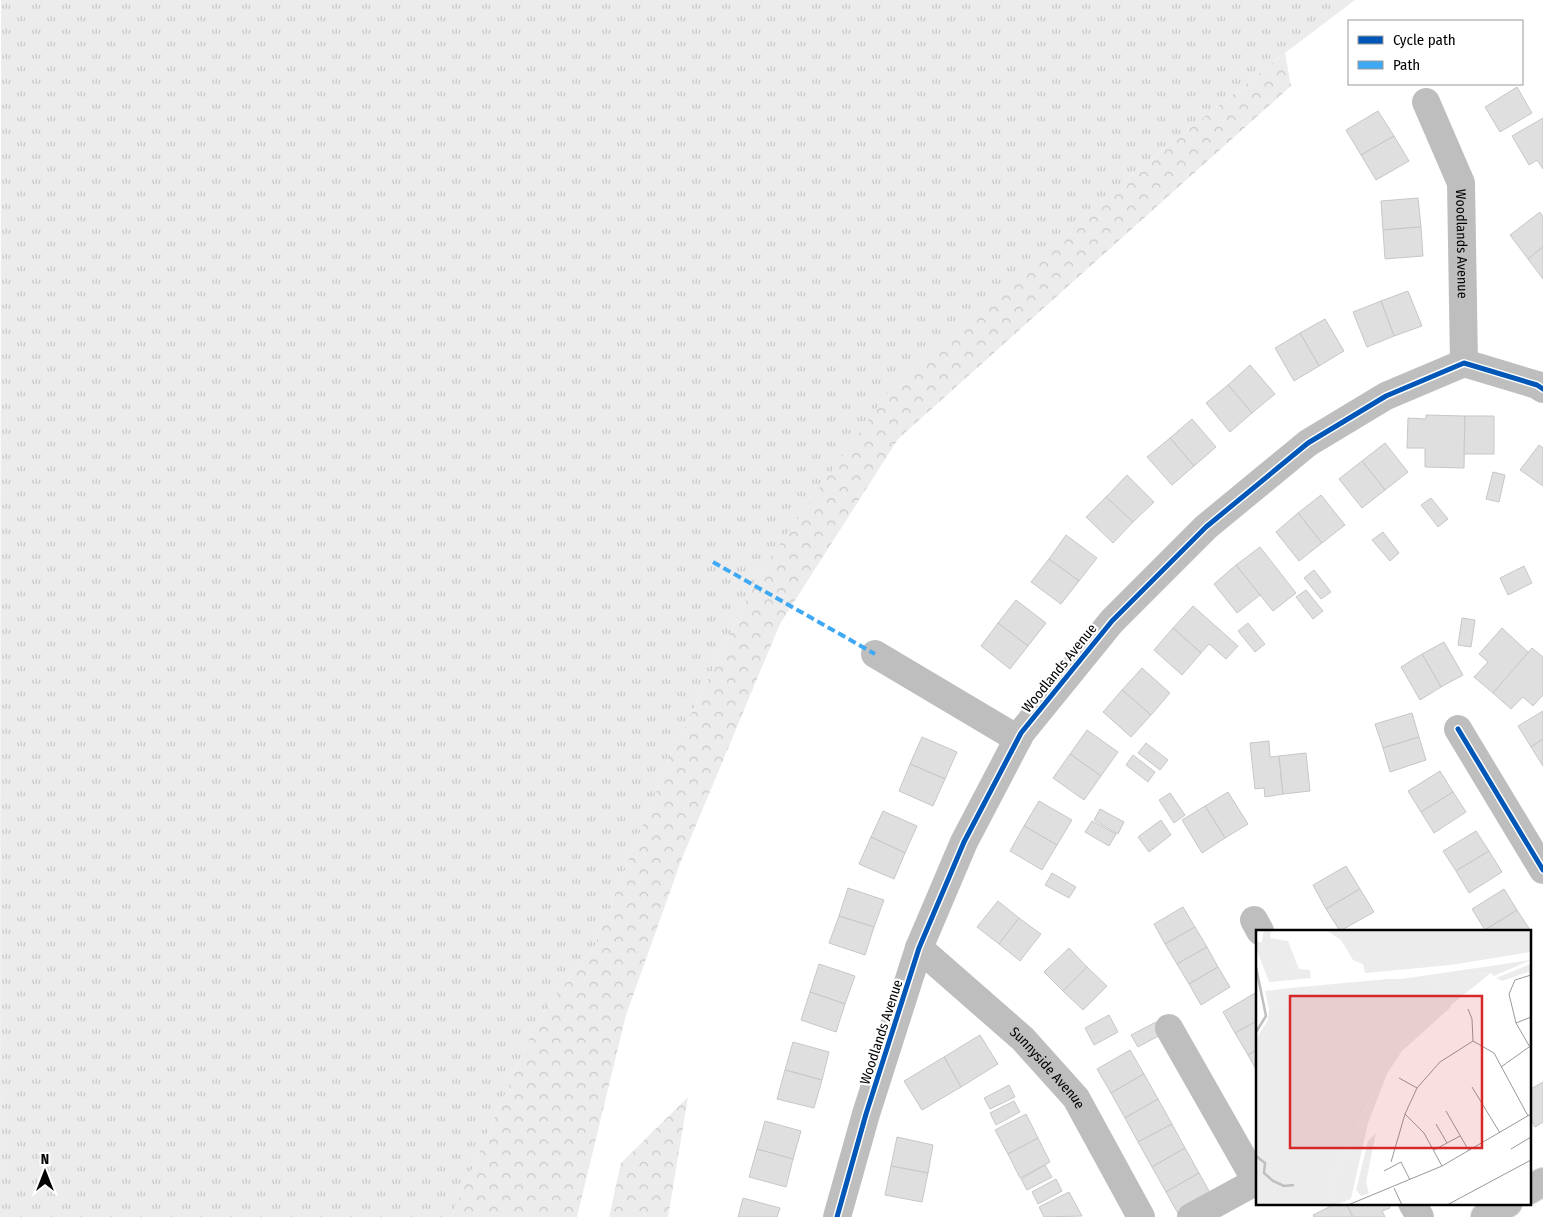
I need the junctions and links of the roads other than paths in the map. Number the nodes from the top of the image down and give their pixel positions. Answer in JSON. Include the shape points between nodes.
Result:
{"nodes":[{"id":1,"x":1426,"y":102,"type":"dead end"},
{"id":2,"x":1464,"y":363,"type":"junction"},
{"id":3,"x":1543,"y":389,"type":"edge"},
{"id":4,"x":875,"y":654,"type":"dead end"},
{"id":5,"x":1458,"y":729,"type":"dead end"},
{"id":6,"x":1018,"y":739,"type":"junction"},
{"id":7,"x":1543,"y":870,"type":"edge"},
{"id":8,"x":920,"y":948,"type":"junction"},
{"id":9,"x":1169,"y":1028,"type":"dead end"},
{"id":10,"x":1256,"y":1181,"type":"edge"},
{"id":11,"x":1543,"y":1182,"type":"edge"},
{"id":12,"x":1530,"y":1189,"type":"edge"},
{"id":13,"x":1413,"y":1204,"type":"edge"},
{"id":14,"x":1506,"y":1204,"type":"edge"},
{"id":15,"x":837,"y":1217,"type":"edge"},
{"id":16,"x":1141,"y":1217,"type":"edge"},
{"id":17,"x":1191,"y":1217,"type":"edge"},
{"id":18,"x":1420,"y":1217,"type":"edge"},
{"id":19,"x":1485,"y":1217,"type":"edge"}],
"edges":[{"from":1,"to":2,"type":"street","name":"Woodlands Avenue","via":[[1461,183]]},
{"from":2,"to":3,"type":"street"},
{"from":2,"to":6,"type":"street","name":"Woodlands Avenue","via":[[1386,396],[1308,442],[1206,527],[1112,621]]},
{"from":4,"to":6,"type":"street"},
{"from":5,"to":7,"type":"street"},
{"from":6,"to":8,"type":"street","name":"Woodlands Avenue","via":[[964,842]]},
{"from":8,"to":15,"type":"street","name":"Woodlands Avenue","via":[[866,1114]]},
{"from":8,"to":16,"type":"street","name":"Sunnyside Avenue","via":[[1023,1039],[1076,1098]]},
{"from":9,"to":10,"type":"street"},
{"from":10,"to":17,"type":"street"},
{"from":11,"to":12,"type":"street"},
{"from":13,"to":18,"type":"street"},
{"from":14,"to":19,"type":"street"}]}
